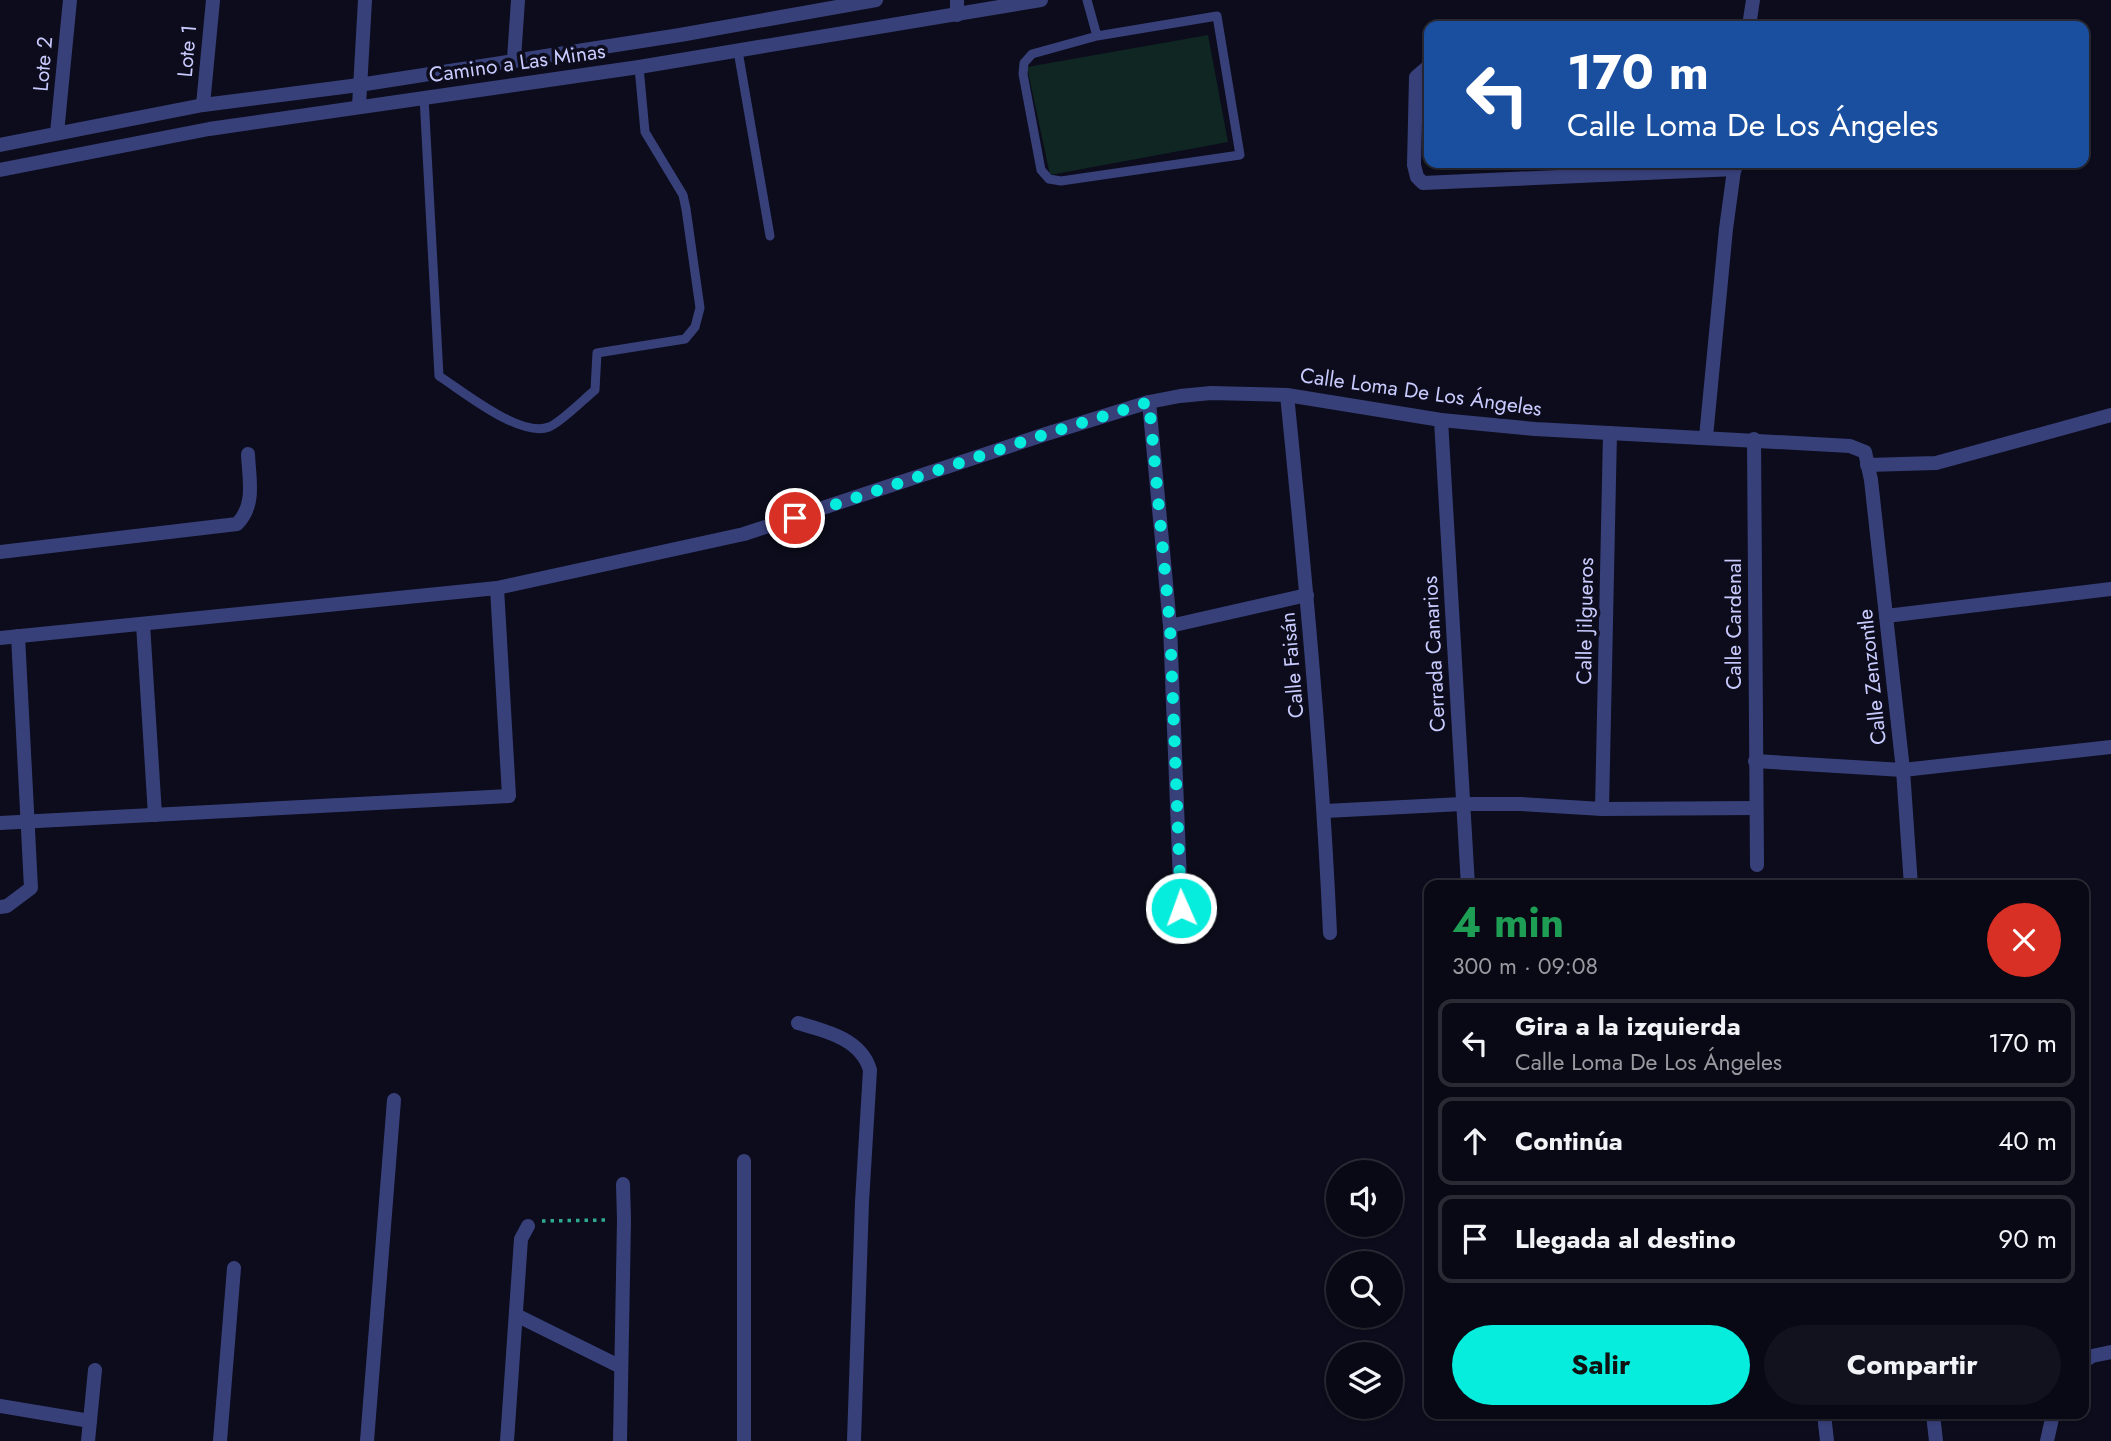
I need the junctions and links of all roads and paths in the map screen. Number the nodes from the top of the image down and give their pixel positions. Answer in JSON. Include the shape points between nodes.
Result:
{"nodes":[{"id":1,"x":70,"y":0,"type":"edge"},
{"id":2,"x":213,"y":0,"type":"edge"},
{"id":3,"x":365,"y":0,"type":"edge"},
{"id":4,"x":518,"y":0,"type":"edge"},
{"id":5,"x":876,"y":0,"type":"edge"},
{"id":6,"x":1041,"y":0,"type":"edge"},
{"id":7,"x":1087,"y":0,"type":"edge"},
{"id":8,"x":1753,"y":0,"type":"edge"},
{"id":9,"x":957,"y":7,"type":"edge"},
{"id":10,"x":1750,"y":21,"type":"edge"},
{"id":11,"x":1097,"y":36,"type":"junction"},
{"id":12,"x":738,"y":51,"type":"junction"},
{"id":13,"x":514,"y":59,"type":"junction"},
{"id":14,"x":639,"y":67,"type":"junction"},
{"id":15,"x":1424,"y":70,"type":"edge"},
{"id":16,"x":359,"y":85,"type":"junction"},
{"id":17,"x":424,"y":97,"type":"junction"},
{"id":18,"x":203,"y":105,"type":"junction"},
{"id":19,"x":359,"y":106,"type":"junction"},
{"id":20,"x":57,"y":133,"type":"junction"},
{"id":21,"x":0,"y":145,"type":"edge"},
{"id":22,"x":1698,"y":168,"type":"edge"},
{"id":23,"x":1735,"y":168,"type":"edge"},
{"id":24,"x":0,"y":170,"type":"edge"},
{"id":25,"x":770,"y":236,"type":"dead end"},
{"id":26,"x":1287,"y":395,"type":"junction"},
{"id":27,"x":1149,"y":402,"type":"junction"},
{"id":28,"x":2111,"y":415,"type":"edge"},
{"id":29,"x":1441,"y":420,"type":"junction"},
{"id":30,"x":1610,"y":433,"type":"junction"},
{"id":31,"x":1706,"y":436,"type":"junction"},
{"id":32,"x":1754,"y":439,"type":"junction"},
{"id":33,"x":248,"y":454,"type":"dead end"},
{"id":34,"x":1867,"y":465,"type":"junction"},
{"id":35,"x":0,"y":552,"type":"edge"},
{"id":36,"x":497,"y":588,"type":"junction"},
{"id":37,"x":2111,"y":589,"type":"edge"},
{"id":38,"x":1307,"y":595,"type":"junction"},
{"id":39,"x":1886,"y":616,"type":"junction"},
{"id":40,"x":143,"y":624,"type":"junction"},
{"id":41,"x":1170,"y":626,"type":"junction"},
{"id":42,"x":19,"y":636,"type":"junction"},
{"id":43,"x":0,"y":638,"type":"edge"},
{"id":44,"x":2111,"y":747,"type":"edge"},
{"id":45,"x":1755,"y":761,"type":"junction"},
{"id":46,"x":1903,"y":769,"type":"junction"},
{"id":47,"x":1462,"y":804,"type":"junction"},
{"id":48,"x":1756,"y":808,"type":"junction"},
{"id":49,"x":1602,"y":809,"type":"junction"},
{"id":50,"x":1325,"y":811,"type":"junction"},
{"id":51,"x":155,"y":815,"type":"junction"},
{"id":52,"x":27,"y":822,"type":"junction"},
{"id":53,"x":0,"y":823,"type":"edge"},
{"id":54,"x":1757,"y":864,"type":"dead end"},
{"id":55,"x":1468,"y":880,"type":"edge"},
{"id":56,"x":1912,"y":880,"type":"edge"},
{"id":57,"x":0,"y":907,"type":"edge"},
{"id":58,"x":1181,"y":908,"type":"dead end"},
{"id":59,"x":1330,"y":933,"type":"dead end"},
{"id":60,"x":798,"y":1023,"type":"dead end"},
{"id":61,"x":394,"y":1100,"type":"dead end"},
{"id":62,"x":744,"y":1161,"type":"dead end"},
{"id":63,"x":623,"y":1184,"type":"dead end"},
{"id":64,"x":624,"y":1220,"type":"junction"},
{"id":65,"x":528,"y":1226,"type":"joint"},
{"id":66,"x":234,"y":1268,"type":"dead end"},
{"id":67,"x":516,"y":1315,"type":"junction"},
{"id":68,"x":2111,"y":1352,"type":"edge"},
{"id":69,"x":2089,"y":1358,"type":"edge"},
{"id":70,"x":621,"y":1367,"type":"junction"},
{"id":71,"x":95,"y":1370,"type":"dead end"},
{"id":72,"x":0,"y":1406,"type":"edge"},
{"id":73,"x":1825,"y":1419,"type":"edge"},
{"id":74,"x":1934,"y":1419,"type":"edge"},
{"id":75,"x":2052,"y":1419,"type":"edge"},
{"id":76,"x":90,"y":1421,"type":"junction"},
{"id":77,"x":88,"y":1441,"type":"edge"},
{"id":78,"x":220,"y":1441,"type":"edge"},
{"id":79,"x":367,"y":1441,"type":"edge"},
{"id":80,"x":507,"y":1441,"type":"edge"},
{"id":81,"x":620,"y":1441,"type":"edge"},
{"id":82,"x":744,"y":1441,"type":"edge"},
{"id":83,"x":854,"y":1441,"type":"edge"},
{"id":84,"x":1828,"y":1441,"type":"edge"},
{"id":85,"x":1936,"y":1441,"type":"edge"},
{"id":86,"x":2047,"y":1441,"type":"edge"}],
"edges":[{"from":1,"to":20,"type":"street","name":"Lote 2"},
{"from":2,"to":18,"type":"street","name":"Lote 1"},
{"from":3,"to":16,"type":"street"},
{"from":4,"to":13,"type":"street"},
{"from":5,"to":13,"type":"street","name":"Camino a Las Minas"},
{"from":6,"to":9,"type":"street","name":"Camino a Las Minas"},
{"from":7,"to":11,"type":"lane"},
{"from":8,"to":10,"type":"street"},
{"from":9,"to":12,"type":"street","name":"Camino a Las Minas"},
{"from":11,"to":11,"type":"lane","via":[[1217,16],[1240,155],[1062,181],[1049,178],[1041,170],[1024,63],[1032,54]]},
{"from":12,"to":14,"type":"street","name":"Camino a Las Minas"},
{"from":12,"to":25,"type":"lane"},
{"from":13,"to":16,"type":"street","name":"Camino a Las Minas"},
{"from":14,"to":17,"type":"street","name":"Camino a Las Minas"},
{"from":14,"to":17,"type":"lane","via":[[645,132],[683,195],[700,308],[695,327],[685,339],[597,352],[595,390],[550,427],[516,425],[439,376]]},
{"from":15,"to":22,"type":"street","via":[[1416,77],[1415,165],[1423,183]]},
{"from":16,"to":18,"type":"street","name":"Camino a Las Minas"},
{"from":16,"to":19,"type":"street"},
{"from":17,"to":19,"type":"street","name":"Camino a Las Minas"},
{"from":18,"to":20,"type":"street","name":"Camino a Las Minas"},
{"from":19,"to":24,"type":"street","name":"Camino a Las Minas","via":[[209,128]]},
{"from":20,"to":21,"type":"street","name":"Camino a Las Minas"},
{"from":23,"to":31,"type":"street"},
{"from":26,"to":27,"type":"street","name":"Calle Loma De Los Ángeles","via":[[1212,393]]},
{"from":26,"to":29,"type":"street","name":"Calle Loma De Los Ángeles"},
{"from":26,"to":38,"type":"street","name":"Calle Faisán"},
{"from":27,"to":36,"type":"street","name":"Calle Loma De Los Ángeles","via":[[744,534]]},
{"from":27,"to":41,"type":"street"},
{"from":28,"to":34,"type":"street","via":[[1936,463]]},
{"from":29,"to":30,"type":"street","name":"Calle Loma De Los Ángeles"},
{"from":29,"to":47,"type":"street","name":"Cerrada Canarios"},
{"from":30,"to":31,"type":"street","name":"Calle Loma De Los Ángeles"},
{"from":30,"to":49,"type":"street","name":"Calle Jilgueros"},
{"from":31,"to":32,"type":"street","name":"Calle Loma De Los Ángeles"},
{"from":32,"to":34,"type":"street","name":"Calle Loma De Los Ángeles","via":[[1858,447]]},
{"from":32,"to":45,"type":"street","name":"Calle Cardenal"},
{"from":33,"to":35,"type":"street","via":[[250,503],[237,524]]},
{"from":34,"to":39,"type":"street","name":"Calle Zenzontle"},
{"from":36,"to":40,"type":"street","name":"Calle Loma De Los Ángeles"},
{"from":36,"to":51,"type":"street","via":[[509,796]]},
{"from":37,"to":39,"type":"street"},
{"from":38,"to":41,"type":"street"},
{"from":38,"to":50,"type":"street","name":"Calle Faisán"},
{"from":39,"to":46,"type":"street","name":"Calle Zenzontle"},
{"from":40,"to":42,"type":"street","name":"Calle Loma De Los Ángeles"},
{"from":40,"to":51,"type":"street"},
{"from":41,"to":58,"type":"street"},
{"from":42,"to":43,"type":"street","name":"Calle Loma De Los Ángeles"},
{"from":42,"to":52,"type":"street"},
{"from":44,"to":46,"type":"street"},
{"from":45,"to":46,"type":"street"},
{"from":45,"to":48,"type":"street","name":"Calle Cardenal"},
{"from":46,"to":56,"type":"street","name":"Calle Zenzontle"},
{"from":47,"to":49,"type":"street"},
{"from":47,"to":50,"type":"street"},
{"from":47,"to":55,"type":"street","name":"Cerrada Canarios"},
{"from":48,"to":49,"type":"street"},
{"from":48,"to":54,"type":"street","name":"Calle Cardenal"},
{"from":50,"to":59,"type":"street","name":"Calle Faisán"},
{"from":51,"to":52,"type":"street"},
{"from":52,"to":53,"type":"street"},
{"from":52,"to":57,"type":"street","via":[[31,888]]},
{"from":60,"to":83,"type":"street","via":[[846,1041],[861,1051],[870,1070]]},
{"from":61,"to":79,"type":"street"},
{"from":62,"to":82,"type":"street"},
{"from":63,"to":64,"type":"street"},
{"from":64,"to":65,"type":"path","via":[[542,1221]]},
{"from":64,"to":70,"type":"street"},
{"from":65,"to":67,"type":"street","via":[[521,1239]]},
{"from":66,"to":78,"type":"street"},
{"from":67,"to":70,"type":"street"},
{"from":67,"to":80,"type":"street"},
{"from":68,"to":69,"type":"street"},
{"from":70,"to":81,"type":"street"},
{"from":71,"to":76,"type":"street"},
{"from":72,"to":76,"type":"street"},
{"from":73,"to":84,"type":"street"},
{"from":74,"to":85,"type":"street"},
{"from":75,"to":86,"type":"street"},
{"from":76,"to":77,"type":"street"}]}
